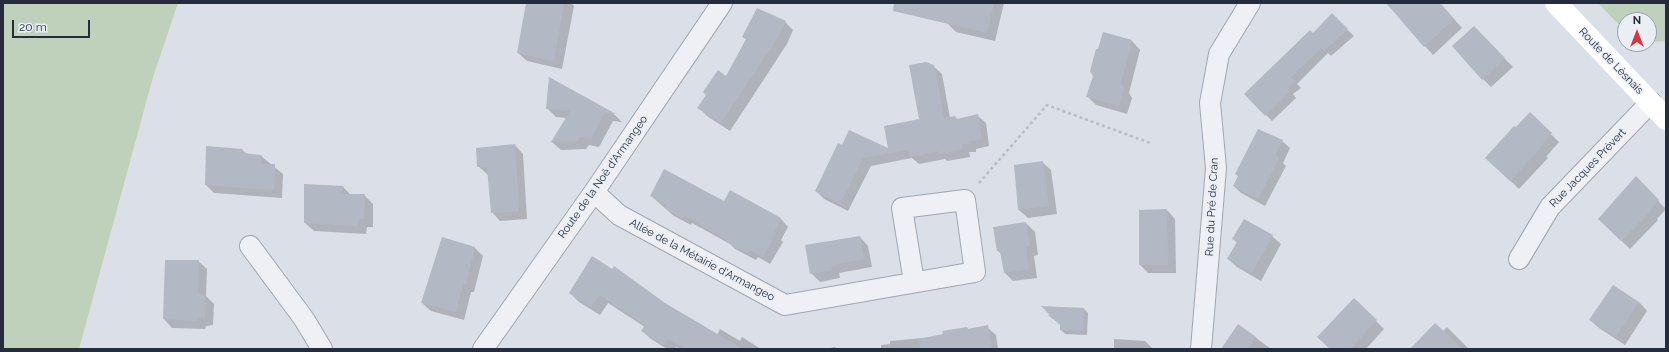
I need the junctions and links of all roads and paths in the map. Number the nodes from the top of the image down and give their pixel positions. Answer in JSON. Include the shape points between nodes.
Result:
{"nodes":[{"id":1,"x":722,"y":3,"type":"edge"},
{"id":2,"x":1250,"y":3,"type":"edge"},
{"id":3,"x":1556,"y":3,"type":"edge"},
{"id":4,"x":1651,"y":102,"type":"junction"},
{"id":5,"x":1666,"y":118,"type":"edge"},
{"id":6,"x":1150,"y":143,"type":"dead end"},
{"id":7,"x":594,"y":192,"type":"junction"},
{"id":8,"x":965,"y":200,"type":"junction"},
{"id":9,"x":250,"y":246,"type":"dead end"},
{"id":10,"x":1519,"y":260,"type":"dead end"},
{"id":11,"x":914,"y":282,"type":"junction"},
{"id":12,"x":322,"y":349,"type":"edge"},
{"id":13,"x":483,"y":349,"type":"edge"},
{"id":14,"x":1201,"y":349,"type":"edge"}],
"edges":[{"from":1,"to":7,"type":"street","name":"Route de la Noë d'Armangeo"},
{"from":2,"to":14,"type":"street","name":"Rue du Pré de Cran","via":[[1219,54],[1210,103],[1216,168]]},
{"from":3,"to":4,"type":"street","name":"Route de Lèsnais"},
{"from":4,"to":5,"type":"street","name":"Route de Lèsnais"},
{"from":4,"to":10,"type":"street","name":"Rue Jacques Prévert","via":[[1550,207]]},
{"from":6,"to":8,"type":"path","via":[[1047,105]]},
{"from":7,"to":11,"type":"street","name":"Allée de la Métairie d'Armangeo","via":[[619,215],[785,305]]},
{"from":7,"to":13,"type":"street","name":"Route de la Noë d'Armangeo"},
{"from":8,"to":11,"type":"street","name":"Allée de la Métairie d'Armangeo","via":[[975,272]]},
{"from":8,"to":11,"type":"street","via":[[902,208]]},
{"from":9,"to":12,"type":"street","via":[[304,319]]}]}
